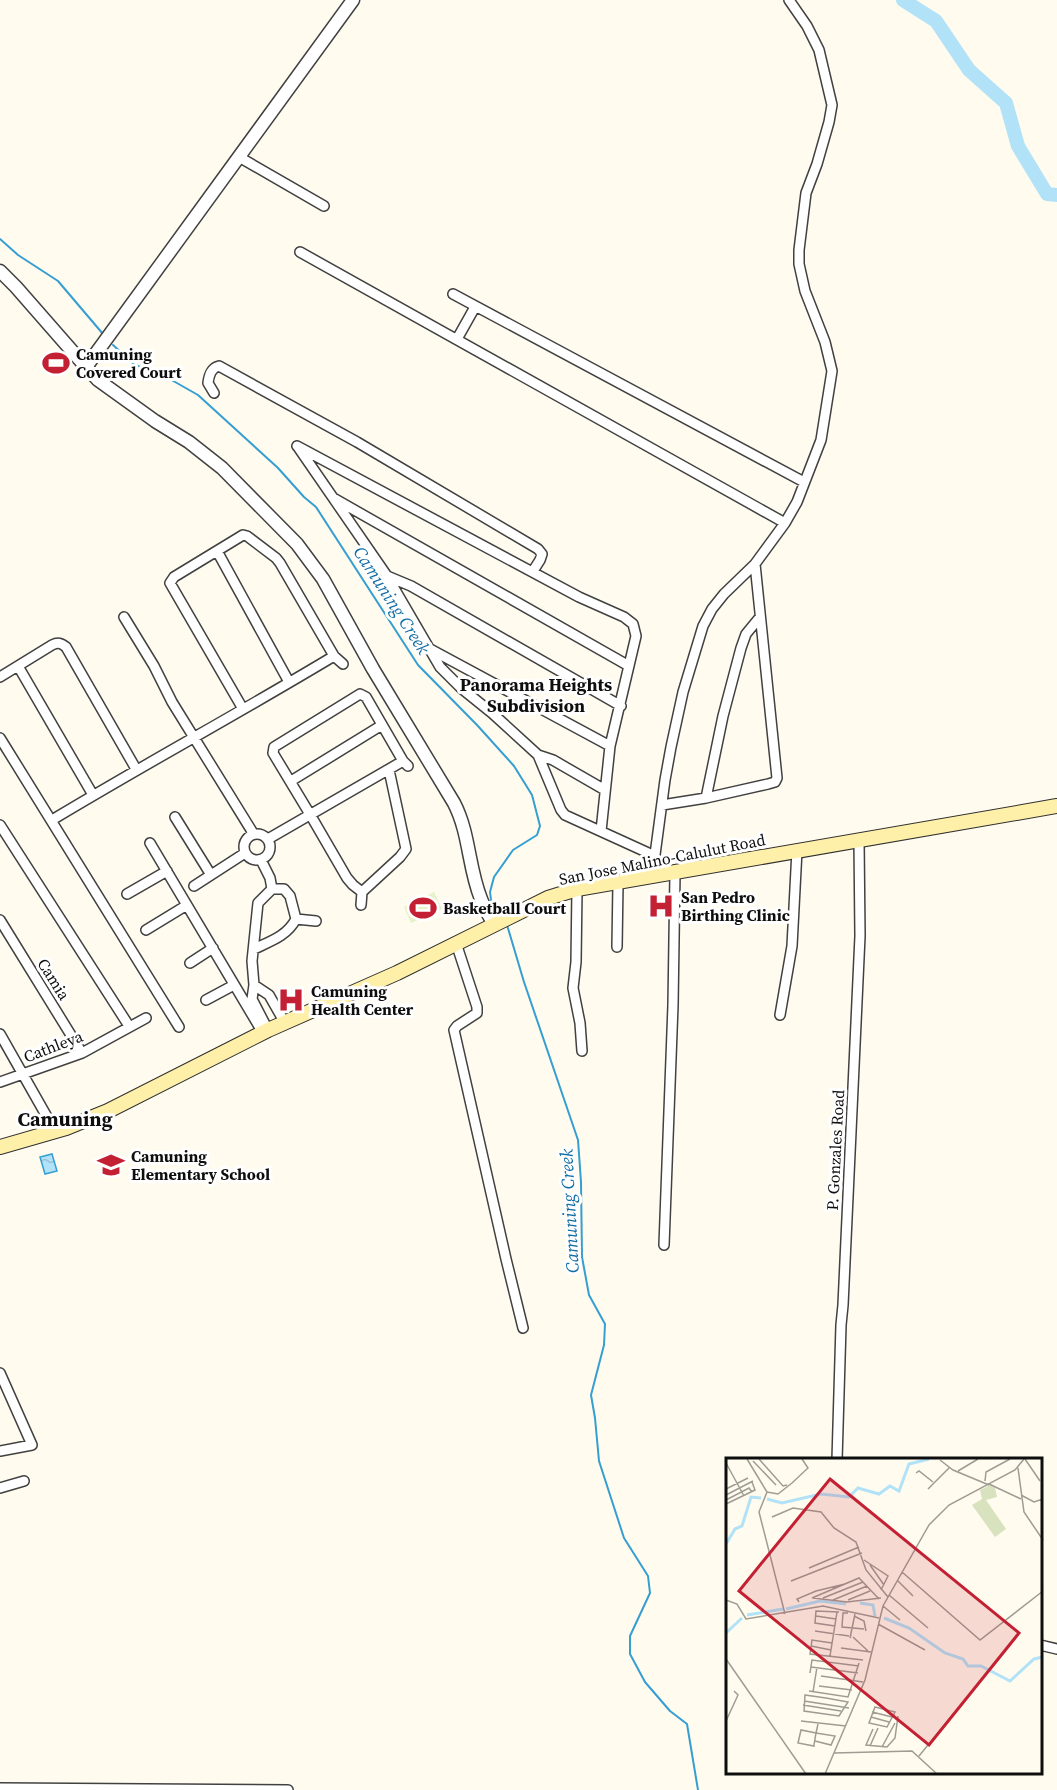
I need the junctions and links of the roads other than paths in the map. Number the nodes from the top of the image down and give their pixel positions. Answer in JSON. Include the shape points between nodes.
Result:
{"nodes":[{"id":1,"x":353,"y":0,"type":"edge"},
{"id":2,"x":789,"y":0,"type":"edge"},
{"id":3,"x":239,"y":157,"type":"junction"},
{"id":4,"x":324,"y":206,"type":"dead end"},
{"id":5,"x":300,"y":252,"type":"dead end"},
{"id":6,"x":0,"y":271,"type":"edge"},
{"id":7,"x":453,"y":294,"type":"dead end"},
{"id":8,"x":476,"y":307,"type":"junction"},
{"id":9,"x":457,"y":339,"type":"junction"},
{"id":10,"x":86,"y":368,"type":"junction"},
{"id":11,"x":214,"y":393,"type":"dead end"},
{"id":12,"x":804,"y":482,"type":"junction"},
{"id":13,"x":333,"y":498,"type":"junction"},
{"id":14,"x":785,"y":523,"type":"junction"},
{"id":15,"x":217,"y":550,"type":"junction"},
{"id":16,"x":755,"y":564,"type":"junction"},
{"id":17,"x":533,"y":571,"type":"junction"},
{"id":18,"x":387,"y":576,"type":"junction"},
{"id":19,"x":124,"y":617,"type":"dead end"},
{"id":20,"x":760,"y":617,"type":"junction"},
{"id":21,"x":429,"y":648,"type":"junction"},
{"id":22,"x":334,"y":656,"type":"junction"},
{"id":23,"x":343,"y":664,"type":"dead end"},
{"id":24,"x":18,"y":666,"type":"junction"},
{"id":25,"x":629,"y":666,"type":"junction"},
{"id":26,"x":0,"y":677,"type":"edge"},
{"id":27,"x":289,"y":682,"type":"junction"},
{"id":28,"x":621,"y":706,"type":"junction"},
{"id":29,"x":243,"y":709,"type":"junction"},
{"id":30,"x":382,"y":725,"type":"junction"},
{"id":31,"x":0,"y":738,"type":"edge"},
{"id":32,"x":195,"y":738,"type":"junction"},
{"id":33,"x":610,"y":746,"type":"junction"},
{"id":34,"x":538,"y":755,"type":"junction"},
{"id":35,"x":136,"y":769,"type":"junction"},
{"id":36,"x":390,"y":770,"type":"junction"},
{"id":37,"x":291,"y":781,"type":"junction"},
{"id":38,"x":605,"y":790,"type":"junction"},
{"id":39,"x":93,"y":795,"type":"junction"},
{"id":40,"x":706,"y":798,"type":"junction"},
{"id":41,"x":662,"y":805,"type":"junction"},
{"id":42,"x":1057,"y":806,"type":"edge"},
{"id":43,"x":311,"y":816,"type":"junction"},
{"id":44,"x":175,"y":817,"type":"dead end"},
{"id":45,"x":52,"y":820,"type":"junction"},
{"id":46,"x":0,"y":825,"type":"edge"},
{"id":47,"x":601,"y":831,"type":"junction"},
{"id":48,"x":253,"y":833,"type":"junction"},
{"id":49,"x":268,"y":839,"type":"junction"},
{"id":50,"x":858,"y":841,"type":"junction"},
{"id":51,"x":150,"y":843,"type":"dead end"},
{"id":52,"x":797,"y":850,"type":"junction"},
{"id":53,"x":245,"y":853,"type":"junction"},
{"id":54,"x":655,"y":856,"type":"junction"},
{"id":55,"x":261,"y":860,"type":"junction"},
{"id":56,"x":167,"y":871,"type":"junction"},
{"id":57,"x":675,"y":873,"type":"junction"},
{"id":58,"x":211,"y":875,"type":"junction"},
{"id":59,"x":652,"y":877,"type":"junction"},
{"id":60,"x":618,"y":883,"type":"junction"},
{"id":61,"x":194,"y":886,"type":"dead end"},
{"id":62,"x":272,"y":889,"type":"junction"},
{"id":63,"x":577,"y":889,"type":"junction"},
{"id":64,"x":362,"y":892,"type":"junction"},
{"id":65,"x":127,"y":894,"type":"dead end"},
{"id":66,"x":187,"y":905,"type":"junction"},
{"id":67,"x":362,"y":905,"type":"dead end"},
{"id":68,"x":296,"y":919,"type":"junction"},
{"id":69,"x":0,"y":920,"type":"edge"},
{"id":70,"x":316,"y":921,"type":"dead end"},
{"id":71,"x":494,"y":924,"type":"junction"},
{"id":72,"x":146,"y":930,"type":"dead end"},
{"id":73,"x":456,"y":943,"type":"junction"},
{"id":74,"x":617,"y":947,"type":"dead end"},
{"id":75,"x":213,"y":948,"type":"junction"},
{"id":76,"x":254,"y":949,"type":"junction"},
{"id":77,"x":190,"y":963,"type":"dead end"},
{"id":78,"x":234,"y":985,"type":"junction"},
{"id":79,"x":254,"y":985,"type":"junction"},
{"id":80,"x":206,"y":1000,"type":"dead end"},
{"id":81,"x":780,"y":1015,"type":"dead end"},
{"id":82,"x":146,"y":1018,"type":"dead end"},
{"id":83,"x":285,"y":1023,"type":"junction"},
{"id":84,"x":129,"y":1026,"type":"junction"},
{"id":85,"x":179,"y":1027,"type":"dead end"},
{"id":86,"x":266,"y":1032,"type":"junction"},
{"id":87,"x":0,"y":1034,"type":"edge"},
{"id":88,"x":582,"y":1051,"type":"dead end"},
{"id":89,"x":82,"y":1053,"type":"junction"},
{"id":90,"x":24,"y":1073,"type":"junction"},
{"id":91,"x":0,"y":1082,"type":"edge"},
{"id":92,"x":55,"y":1131,"type":"junction"},
{"id":93,"x":0,"y":1147,"type":"edge"},
{"id":94,"x":664,"y":1245,"type":"dead end"},
{"id":95,"x":523,"y":1328,"type":"dead end"},
{"id":96,"x":0,"y":1373,"type":"edge"},
{"id":97,"x":0,"y":1451,"type":"edge"},
{"id":98,"x":837,"y":1458,"type":"edge"},
{"id":99,"x":24,"y":1481,"type":"dead end"},
{"id":100,"x":0,"y":1488,"type":"edge"},
{"id":101,"x":1042,"y":1645,"type":"edge"},
{"id":102,"x":1057,"y":1649,"type":"edge"},
{"id":103,"x":0,"y":1788,"type":"edge"},
{"id":104,"x":288,"y":1790,"type":"edge"}],
"edges":[{"from":1,"to":3,"type":"street"},
{"from":2,"to":12,"type":"street","via":[[819,50],[832,105],[806,193],[799,250],[805,291],[832,372],[821,440]]},
{"from":3,"to":4,"type":"street"},
{"from":3,"to":10,"type":"street"},
{"from":5,"to":9,"type":"street"},
{"from":6,"to":10,"type":"street"},
{"from":7,"to":8,"type":"street"},
{"from":8,"to":9,"type":"street"},
{"from":8,"to":12,"type":"street"},
{"from":9,"to":14,"type":"street"},
{"from":10,"to":71,"type":"street","via":[[222,468],[314,566],[454,802],[462,819],[480,898]]},
{"from":11,"to":17,"type":"street","via":[[208,383],[211,372],[219,366],[538,549],[542,554]]},
{"from":12,"to":14,"type":"street"},
{"from":13,"to":17,"type":"street","via":[[297,446]]},
{"from":13,"to":18,"type":"street"},
{"from":13,"to":25,"type":"street"},
{"from":14,"to":16,"type":"street"},
{"from":15,"to":22,"type":"street","via":[[245,535],[276,558]]},
{"from":15,"to":27,"type":"street"},
{"from":15,"to":29,"type":"street","via":[[170,583]]},
{"from":16,"to":20,"type":"street"},
{"from":16,"to":41,"type":"street","via":[[724,594],[703,626],[683,692]]},
{"from":17,"to":25,"type":"street","via":[[633,624],[636,636]]},
{"from":18,"to":21,"type":"street"},
{"from":18,"to":28,"type":"street"},
{"from":19,"to":32,"type":"street"},
{"from":20,"to":40,"type":"street","via":[[746,634],[741,648]]},
{"from":20,"to":40,"type":"street","via":[[777,778],[768,784]]},
{"from":21,"to":33,"type":"street"},
{"from":21,"to":34,"type":"street","via":[[461,688]]},
{"from":22,"to":23,"type":"street"},
{"from":22,"to":27,"type":"street"},
{"from":24,"to":26,"type":"street"},
{"from":24,"to":35,"type":"street","via":[[57,643],[66,647]]},
{"from":24,"to":39,"type":"street"},
{"from":25,"to":28,"type":"street"},
{"from":27,"to":29,"type":"street"},
{"from":28,"to":33,"type":"street"},
{"from":29,"to":32,"type":"street"},
{"from":30,"to":36,"type":"street","via":[[406,763]]},
{"from":30,"to":37,"type":"street"},
{"from":30,"to":37,"type":"street","via":[[366,697],[360,694],[274,747],[273,753]]},
{"from":31,"to":45,"type":"street"},
{"from":32,"to":35,"type":"street"},
{"from":32,"to":48,"type":"street"},
{"from":33,"to":38,"type":"street"},
{"from":34,"to":38,"type":"street"},
{"from":34,"to":47,"type":"street","via":[[561,810]]},
{"from":35,"to":39,"type":"street"},
{"from":36,"to":43,"type":"street"},
{"from":36,"to":64,"type":"street","via":[[406,849]]},
{"from":37,"to":43,"type":"street"},
{"from":38,"to":47,"type":"street"},
{"from":39,"to":45,"type":"street"},
{"from":40,"to":41,"type":"street"},
{"from":41,"to":54,"type":"street"},
{"from":42,"to":50,"type":"main road","name":"San Jose Malino-Calulut Road"},
{"from":43,"to":49,"type":"street"},
{"from":43,"to":64,"type":"street","via":[[347,878]]},
{"from":44,"to":58,"type":"street"},
{"from":45,"to":85,"type":"street"},
{"from":46,"to":84,"type":"street"},
{"from":47,"to":54,"type":"street"},
{"from":48,"to":49,"type":"street"},
{"from":48,"to":53,"type":"street","via":[[246,840]]},
{"from":49,"to":55,"type":"street","via":[[270,851]]},
{"from":50,"to":52,"type":"main road","name":"San Jose Malino-Calulut Road"},
{"from":50,"to":98,"type":"street","name":"P. Gonzales Road","via":[[860,936]]},
{"from":51,"to":56,"type":"street"},
{"from":52,"to":57,"type":"main road","name":"San Jose Malino-Calulut Road"},
{"from":52,"to":81,"type":"street","via":[[792,946]]},
{"from":53,"to":55,"type":"street","via":[[251,859]]},
{"from":53,"to":58,"type":"street"},
{"from":54,"to":59,"type":"street"},
{"from":55,"to":62,"type":"street"},
{"from":56,"to":65,"type":"street"},
{"from":56,"to":66,"type":"street"},
{"from":57,"to":59,"type":"main road","name":"San Jose Malino-Calulut Road"},
{"from":57,"to":94,"type":"street"},
{"from":58,"to":61,"type":"street"},
{"from":59,"to":60,"type":"main road","name":"San Jose Malino-Calulut Road"},
{"from":60,"to":63,"type":"main road","name":"San Jose Malino-Calulut Road"},
{"from":60,"to":74,"type":"street"},
{"from":62,"to":68,"type":"street","via":[[284,889],[290,896]]},
{"from":62,"to":76,"type":"street","via":[[258,903]]},
{"from":63,"to":71,"type":"main road","name":"San Jose Malino-Calulut Road"},
{"from":63,"to":88,"type":"street","via":[[573,988]]},
{"from":64,"to":67,"type":"street"},
{"from":66,"to":72,"type":"street"},
{"from":66,"to":75,"type":"street"},
{"from":68,"to":70,"type":"street"},
{"from":68,"to":76,"type":"street","via":[[283,936]]},
{"from":69,"to":89,"type":"street","name":"Camia"},
{"from":71,"to":73,"type":"main road","name":"San Jose Malino-Calulut Road"},
{"from":73,"to":83,"type":"main road","name":"San Jose Malino-Calulut Road"},
{"from":73,"to":95,"type":"street","via":[[477,1013],[454,1030]]},
{"from":75,"to":77,"type":"street"},
{"from":75,"to":78,"type":"street"},
{"from":76,"to":79,"type":"street"},
{"from":78,"to":80,"type":"street"},
{"from":78,"to":86,"type":"street"},
{"from":79,"to":83,"type":"street","via":[[269,995]]},
{"from":79,"to":86,"type":"street","via":[[252,999]]},
{"from":82,"to":84,"type":"street","name":"Cathleya"},
{"from":83,"to":86,"type":"main road","name":"San Jose Malino-Calulut Road"},
{"from":84,"to":89,"type":"street","name":"Cathleya"},
{"from":86,"to":92,"type":"main road","name":"San Jose Malino-Calulut Road","via":[[108,1111]]},
{"from":87,"to":90,"type":"street"},
{"from":89,"to":90,"type":"street","name":"Cathleya"},
{"from":90,"to":91,"type":"street","name":"Cathleya"},
{"from":90,"to":92,"type":"street"},
{"from":92,"to":93,"type":"main road","name":"San Jose Malino-Calulut Road"},
{"from":96,"to":97,"type":"street","via":[[32,1445]]},
{"from":99,"to":100,"type":"street"},
{"from":101,"to":102,"type":"street"},
{"from":103,"to":104,"type":"street"}]}
